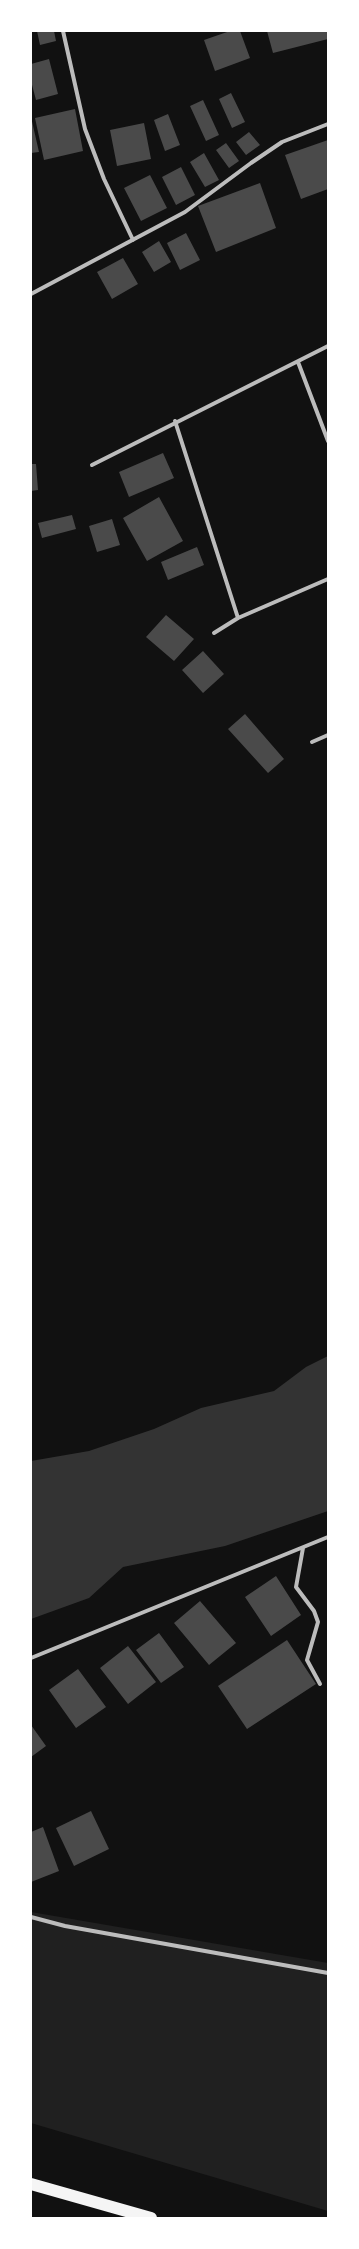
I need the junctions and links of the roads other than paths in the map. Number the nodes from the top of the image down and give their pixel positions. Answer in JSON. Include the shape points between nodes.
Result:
{"nodes":[{"id":1,"x":63,"y":31,"type":"edge"},
{"id":2,"x":328,"y":124,"type":"edge"},
{"id":3,"x":133,"y":240,"type":"junction"},
{"id":4,"x":31,"y":294,"type":"edge"},
{"id":5,"x":328,"y":346,"type":"edge"},
{"id":6,"x":298,"y":362,"type":"junction"},
{"id":7,"x":175,"y":421,"type":"junction"},
{"id":8,"x":328,"y":441,"type":"edge"},
{"id":9,"x":92,"y":465,"type":"dead end"},
{"id":10,"x":328,"y":578,"type":"edge"},
{"id":11,"x":238,"y":618,"type":"junction"},
{"id":12,"x":214,"y":633,"type":"dead end"},
{"id":13,"x":328,"y":735,"type":"edge"},
{"id":14,"x":312,"y":742,"type":"dead end"},
{"id":15,"x":328,"y":1537,"type":"edge"},
{"id":16,"x":303,"y":1548,"type":"junction"},
{"id":17,"x":31,"y":1658,"type":"edge"},
{"id":18,"x":320,"y":1684,"type":"dead end"},
{"id":19,"x":31,"y":1917,"type":"edge"},
{"id":20,"x":328,"y":1973,"type":"edge"},
{"id":21,"x":31,"y":2184,"type":"edge"},
{"id":22,"x":151,"y":2218,"type":"edge"}],
"edges":[{"from":1,"to":3,"type":"street","via":[[85,129],[98,165]]},
{"from":2,"to":3,"type":"street","via":[[282,142],[185,212]]},
{"from":3,"to":4,"type":"street"},
{"from":5,"to":6,"type":"street"},
{"from":6,"to":7,"type":"street"},
{"from":6,"to":8,"type":"street"},
{"from":7,"to":9,"type":"street"},
{"from":7,"to":11,"type":"street"},
{"from":10,"to":11,"type":"street"},
{"from":11,"to":12,"type":"street"},
{"from":13,"to":14,"type":"street"},
{"from":15,"to":16,"type":"street"},
{"from":16,"to":17,"type":"street"},
{"from":16,"to":18,"type":"street","via":[[296,1587],[314,1611],[318,1622],[307,1660]]},
{"from":19,"to":20,"type":"street","via":[[65,1926]]},
{"from":21,"to":22,"type":"highway"}]}
